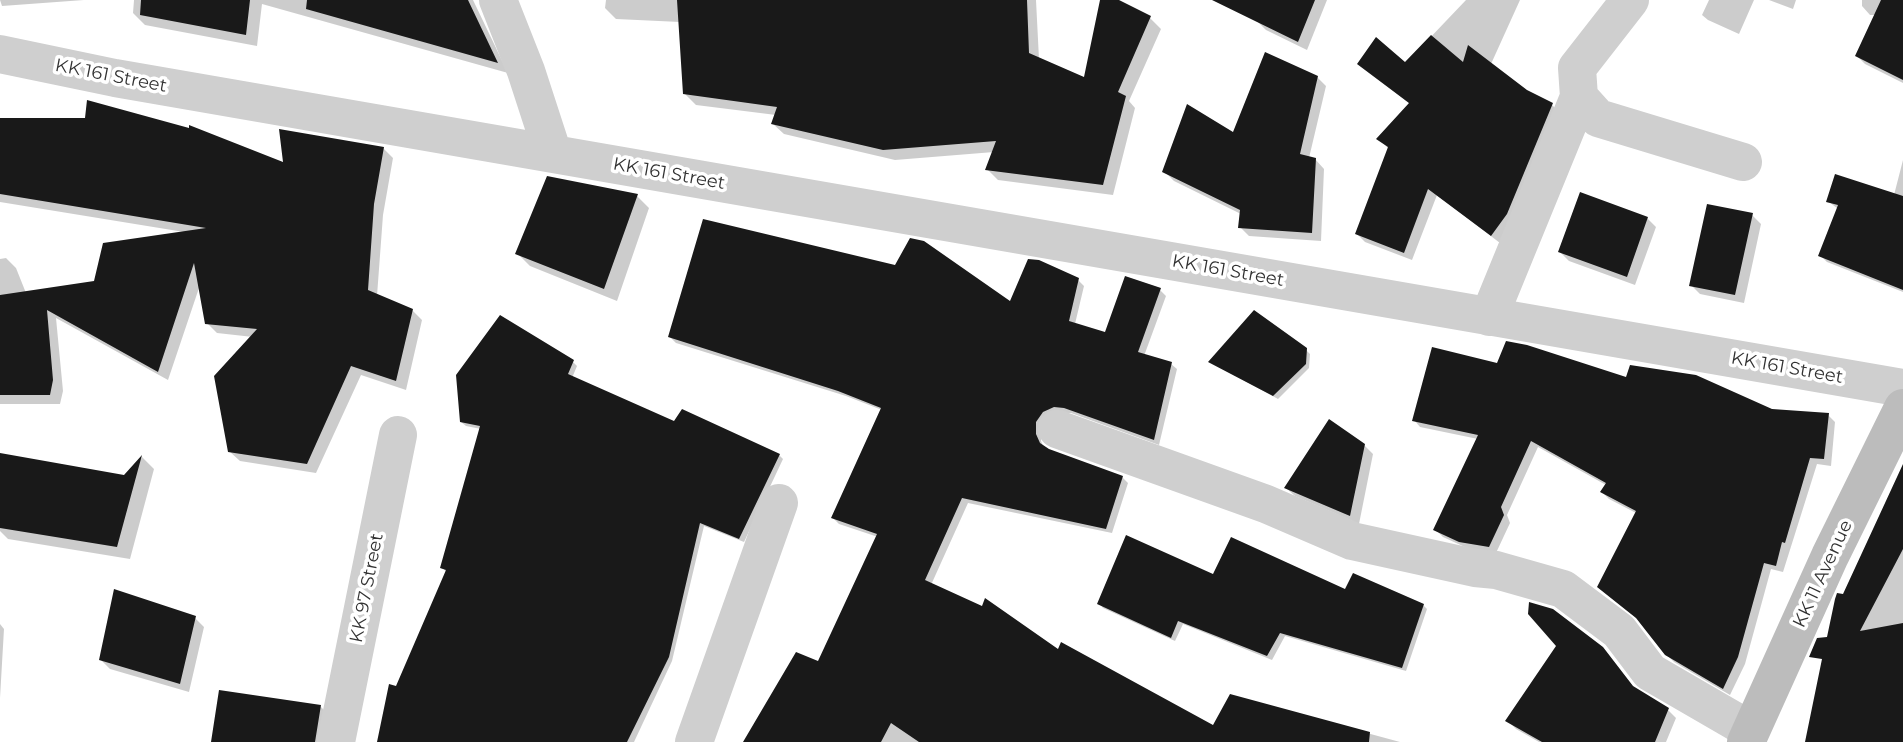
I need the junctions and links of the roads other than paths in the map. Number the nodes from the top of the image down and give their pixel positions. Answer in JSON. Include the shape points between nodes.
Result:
{"nodes":[{"id":1,"x":498,"y":0,"type":"edge"},
{"id":2,"x":1630,"y":0,"type":"edge"},
{"id":3,"x":0,"y":54,"type":"edge"},
{"id":4,"x":1579,"y":97,"type":"junction"},
{"id":5,"x":553,"y":153,"type":"junction"},
{"id":6,"x":1743,"y":162,"type":"dead end"},
{"id":7,"x":1489,"y":317,"type":"junction"},
{"id":8,"x":1903,"y":388,"type":"edge"},
{"id":9,"x":1903,"y":408,"type":"edge"},
{"id":10,"x":1057,"y":429,"type":"dead end"},
{"id":11,"x":398,"y":435,"type":"dead end"},
{"id":12,"x":779,"y":503,"type":"dead end"},
{"id":13,"x":1748,"y":736,"type":"edge"},
{"id":14,"x":337,"y":742,"type":"edge"},
{"id":15,"x":694,"y":742,"type":"edge"}],
"edges":[{"from":1,"to":5,"type":"street"},
{"from":2,"to":4,"type":"street","via":[[1577,68]]},
{"from":3,"to":5,"type":"street","name":"KK 161 Street"},
{"from":4,"to":6,"type":"street","via":[[1598,118]]},
{"from":4,"to":7,"type":"street"},
{"from":5,"to":7,"type":"street","name":"KK 161 Street"},
{"from":7,"to":8,"type":"street","name":"KK 161 Street"},
{"from":9,"to":13,"type":"main road","name":"KK 11 Avenue"},
{"from":10,"to":13,"type":"street","via":[[1266,504],[1352,541],[1496,570],[1563,589],[1619,631],[1650,672]]},
{"from":11,"to":14,"type":"street","name":"KK 97 Street"},
{"from":12,"to":15,"type":"street"}]}
